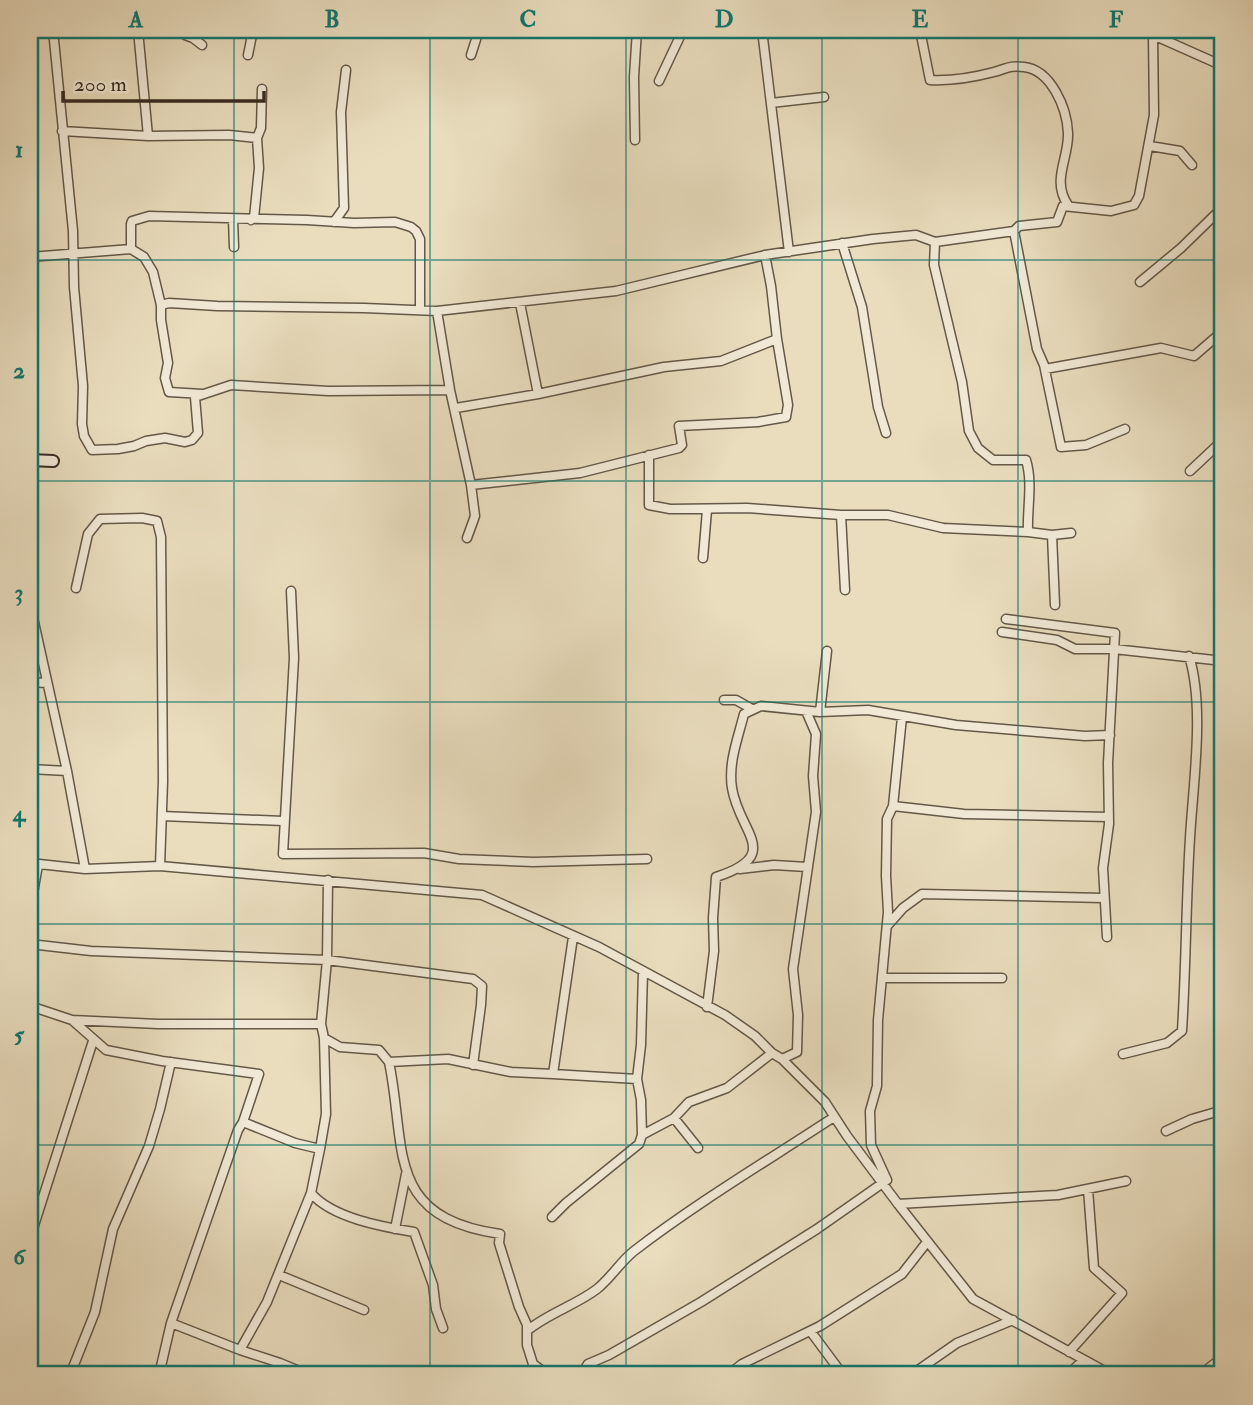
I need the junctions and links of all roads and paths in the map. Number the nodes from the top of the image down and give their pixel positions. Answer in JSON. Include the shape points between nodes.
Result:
{"nodes":[{"id":1,"x":53,"y":30,"type":"edge"},
{"id":2,"x":138,"y":30,"type":"edge"},
{"id":3,"x":187,"y":30,"type":"edge"},
{"id":4,"x":253,"y":30,"type":"edge"},
{"id":5,"x":479,"y":30,"type":"edge"},
{"id":6,"x":636,"y":30,"type":"edge"},
{"id":7,"x":683,"y":30,"type":"edge"},
{"id":8,"x":762,"y":30,"type":"edge"},
{"id":9,"x":920,"y":30,"type":"edge"},
{"id":10,"x":1142,"y":30,"type":"edge"},
{"id":11,"x":1153,"y":35,"type":"junction"},
{"id":12,"x":202,"y":45,"type":"dead end"},
{"id":13,"x":247,"y":55,"type":"dead end"},
{"id":14,"x":471,"y":55,"type":"dead end"},
{"id":15,"x":1223,"y":66,"type":"edge"},
{"id":16,"x":346,"y":70,"type":"dead end"},
{"id":17,"x":659,"y":81,"type":"dead end"},
{"id":18,"x":262,"y":89,"type":"dead end"},
{"id":19,"x":824,"y":97,"type":"dead end"},
{"id":20,"x":771,"y":103,"type":"junction"},
{"id":21,"x":62,"y":131,"type":"junction"},
{"id":22,"x":148,"y":136,"type":"junction"},
{"id":23,"x":257,"y":138,"type":"junction"},
{"id":24,"x":635,"y":140,"type":"dead end"},
{"id":25,"x":1150,"y":146,"type":"junction"},
{"id":26,"x":1192,"y":165,"type":"dead end"},
{"id":27,"x":1068,"y":205,"type":"junction"},
{"id":28,"x":1223,"y":207,"type":"edge"},
{"id":29,"x":233,"y":219,"type":"junction"},
{"id":30,"x":251,"y":220,"type":"junction"},
{"id":31,"x":334,"y":222,"type":"junction"},
{"id":32,"x":1014,"y":231,"type":"junction"},
{"id":33,"x":936,"y":242,"type":"junction"},
{"id":34,"x":842,"y":243,"type":"junction"},
{"id":35,"x":234,"y":247,"type":"dead end"},
{"id":36,"x":131,"y":249,"type":"junction"},
{"id":37,"x":789,"y":252,"type":"junction"},
{"id":38,"x":73,"y":254,"type":"junction"},
{"id":39,"x":765,"y":255,"type":"junction"},
{"id":40,"x":30,"y":257,"type":"edge"},
{"id":41,"x":1140,"y":282,"type":"dead end"},
{"id":42,"x":520,"y":303,"type":"junction"},
{"id":43,"x":160,"y":305,"type":"junction"},
{"id":44,"x":420,"y":309,"type":"junction"},
{"id":45,"x":437,"y":311,"type":"junction"},
{"id":46,"x":1223,"y":331,"type":"edge"},
{"id":47,"x":777,"y":339,"type":"junction"},
{"id":48,"x":1045,"y":369,"type":"junction"},
{"id":49,"x":450,"y":390,"type":"junction"},
{"id":50,"x":202,"y":394,"type":"junction"},
{"id":51,"x":538,"y":394,"type":"junction"},
{"id":52,"x":456,"y":408,"type":"junction"},
{"id":53,"x":1125,"y":429,"type":"dead end"},
{"id":54,"x":886,"y":433,"type":"dead end"},
{"id":55,"x":1223,"y":440,"type":"edge"},
{"id":56,"x":649,"y":455,"type":"junction"},
{"id":57,"x":30,"y":460,"type":"edge"},
{"id":58,"x":53,"y":461,"type":"dead end"},
{"id":59,"x":1190,"y":471,"type":"dead end"},
{"id":60,"x":471,"y":485,"type":"junction"},
{"id":61,"x":707,"y":510,"type":"junction"},
{"id":62,"x":841,"y":515,"type":"junction"},
{"id":63,"x":1028,"y":532,"type":"junction"},
{"id":64,"x":1071,"y":533,"type":"dead end"},
{"id":65,"x":1052,"y":535,"type":"junction"},
{"id":66,"x":467,"y":538,"type":"dead end"},
{"id":67,"x":703,"y":558,"type":"dead end"},
{"id":68,"x":76,"y":588,"type":"dead end"},
{"id":69,"x":291,"y":590,"type":"dead end"},
{"id":70,"x":845,"y":590,"type":"dead end"},
{"id":71,"x":30,"y":604,"type":"edge"},
{"id":72,"x":1055,"y":605,"type":"dead end"},
{"id":73,"x":1006,"y":619,"type":"dead end"},
{"id":74,"x":1002,"y":632,"type":"dead end"},
{"id":75,"x":1114,"y":649,"type":"junction"},
{"id":76,"x":827,"y":652,"type":"dead end"},
{"id":77,"x":1189,"y":656,"type":"junction"},
{"id":78,"x":1223,"y":661,"type":"edge"},
{"id":79,"x":30,"y":682,"type":"edge"},
{"id":80,"x":47,"y":683,"type":"junction"},
{"id":81,"x":724,"y":699,"type":"dead end"},
{"id":82,"x":752,"y":709,"type":"junction"},
{"id":83,"x":806,"y":711,"type":"junction"},
{"id":84,"x":820,"y":712,"type":"junction"},
{"id":85,"x":902,"y":717,"type":"junction"},
{"id":86,"x":1110,"y":735,"type":"junction"},
{"id":87,"x":30,"y":769,"type":"edge"},
{"id":88,"x":67,"y":771,"type":"junction"},
{"id":89,"x":893,"y":806,"type":"junction"},
{"id":90,"x":162,"y":816,"type":"junction"},
{"id":91,"x":1109,"y":817,"type":"junction"},
{"id":92,"x":284,"y":821,"type":"junction"},
{"id":93,"x":647,"y":859,"type":"dead end"},
{"id":94,"x":34,"y":864,"type":"edge"},
{"id":95,"x":160,"y":866,"type":"junction"},
{"id":96,"x":807,"y":867,"type":"junction"},
{"id":97,"x":85,"y":869,"type":"junction"},
{"id":98,"x":740,"y":869,"type":"junction"},
{"id":99,"x":328,"y":880,"type":"junction"},
{"id":100,"x":1104,"y":898,"type":"junction"},
{"id":101,"x":30,"y":910,"type":"edge"},
{"id":102,"x":887,"y":926,"type":"junction"},
{"id":103,"x":573,"y":937,"type":"junction"},
{"id":104,"x":1107,"y":937,"type":"dead end"},
{"id":105,"x":30,"y":944,"type":"edge"},
{"id":106,"x":327,"y":960,"type":"junction"},
{"id":107,"x":643,"y":971,"type":"junction"},
{"id":108,"x":882,"y":978,"type":"junction"},
{"id":109,"x":1002,"y":978,"type":"dead end"},
{"id":110,"x":30,"y":1006,"type":"edge"},
{"id":111,"x":707,"y":1007,"type":"junction"},
{"id":112,"x":72,"y":1020,"type":"junction"},
{"id":113,"x":321,"y":1024,"type":"junction"},
{"id":114,"x":324,"y":1038,"type":"junction"},
{"id":115,"x":93,"y":1041,"type":"junction"},
{"id":116,"x":772,"y":1053,"type":"junction"},
{"id":117,"x":1123,"y":1054,"type":"dead end"},
{"id":118,"x":782,"y":1059,"type":"junction"},
{"id":119,"x":171,"y":1062,"type":"junction"},
{"id":120,"x":389,"y":1062,"type":"junction"},
{"id":121,"x":473,"y":1065,"type":"junction"},
{"id":122,"x":552,"y":1074,"type":"junction"},
{"id":123,"x":637,"y":1079,"type":"junction"},
{"id":124,"x":1223,"y":1110,"type":"edge"},
{"id":125,"x":834,"y":1116,"type":"junction"},
{"id":126,"x":674,"y":1118,"type":"junction"},
{"id":127,"x":243,"y":1122,"type":"junction"},
{"id":128,"x":1166,"y":1131,"type":"dead end"},
{"id":129,"x":642,"y":1135,"type":"junction"},
{"id":130,"x":853,"y":1142,"type":"junction"},
{"id":131,"x":871,"y":1145,"type":"junction"},
{"id":132,"x":698,"y":1148,"type":"dead end"},
{"id":133,"x":320,"y":1149,"type":"junction"},
{"id":134,"x":406,"y":1174,"type":"junction"},
{"id":135,"x":1126,"y":1181,"type":"dead end"},
{"id":136,"x":884,"y":1183,"type":"junction"},
{"id":137,"x":1088,"y":1189,"type":"junction"},
{"id":138,"x":311,"y":1193,"type":"junction"},
{"id":139,"x":307,"y":1203,"type":"junction"},
{"id":140,"x":320,"y":1204,"type":"junction"},
{"id":141,"x":898,"y":1204,"type":"junction"},
{"id":142,"x":552,"y":1217,"type":"dead end"},
{"id":143,"x":395,"y":1229,"type":"junction"},
{"id":144,"x":30,"y":1238,"type":"edge"},
{"id":145,"x":927,"y":1242,"type":"junction"},
{"id":146,"x":279,"y":1275,"type":"junction"},
{"id":147,"x":364,"y":1310,"type":"dead end"},
{"id":148,"x":1013,"y":1320,"type":"junction"},
{"id":149,"x":171,"y":1322,"type":"junction"},
{"id":150,"x":443,"y":1328,"type":"dead end"},
{"id":151,"x":528,"y":1330,"type":"junction"},
{"id":152,"x":811,"y":1332,"type":"junction"},
{"id":153,"x":240,"y":1350,"type":"junction"},
{"id":154,"x":1069,"y":1352,"type":"junction"},
{"id":155,"x":1223,"y":1357,"type":"edge"},
{"id":156,"x":1084,"y":1360,"type":"junction"},
{"id":157,"x":531,"y":1372,"type":"edge"},
{"id":158,"x":70,"y":1375,"type":"edge"},
{"id":159,"x":159,"y":1375,"type":"edge"},
{"id":160,"x":309,"y":1375,"type":"edge"},
{"id":161,"x":548,"y":1375,"type":"edge"},
{"id":162,"x":581,"y":1375,"type":"edge"},
{"id":163,"x":728,"y":1375,"type":"edge"},
{"id":164,"x":844,"y":1375,"type":"edge"},
{"id":165,"x":911,"y":1375,"type":"edge"},
{"id":166,"x":1067,"y":1375,"type":"edge"},
{"id":167,"x":1112,"y":1375,"type":"edge"},
{"id":168,"x":1200,"y":1375,"type":"edge"}],
"edges":[{"from":1,"to":21,"type":"street"},
{"from":2,"to":22,"type":"street"},
{"from":3,"to":12,"type":"street","via":[[185,35]]},
{"from":4,"to":13,"type":"street"},
{"from":5,"to":14,"type":"street"},
{"from":6,"to":24,"type":"street"},
{"from":7,"to":17,"type":"street"},
{"from":8,"to":20,"type":"street"},
{"from":9,"to":27,"type":"street","via":[[930,80],[996,72],[1005,66],[1039,71],[1052,82],[1068,135],[1060,186]]},
{"from":10,"to":11,"type":"street"},
{"from":11,"to":15,"type":"street"},
{"from":11,"to":25,"type":"street"},
{"from":16,"to":31,"type":"street","via":[[341,112],[344,208]]},
{"from":18,"to":23,"type":"street"},
{"from":19,"to":20,"type":"street"},
{"from":20,"to":37,"type":"street"},
{"from":21,"to":22,"type":"street"},
{"from":21,"to":38,"type":"street"},
{"from":22,"to":23,"type":"street"},
{"from":23,"to":30,"type":"street","via":[[259,168]]},
{"from":25,"to":26,"type":"street","via":[[1180,151]]},
{"from":25,"to":27,"type":"street","via":[[1134,205],[1111,211]]},
{"from":27,"to":32,"type":"street","via":[[1063,206],[1057,222],[1020,226]]},
{"from":28,"to":41,"type":"street"},
{"from":29,"to":30,"type":"street"},
{"from":29,"to":35,"type":"street"},
{"from":29,"to":36,"type":"street","via":[[149,216],[132,221]]},
{"from":30,"to":31,"type":"street"},
{"from":31,"to":44,"type":"street","via":[[395,222],[416,231],[420,239]]},
{"from":32,"to":33,"type":"street"},
{"from":32,"to":48,"type":"street"},
{"from":33,"to":34,"type":"street","via":[[916,235]]},
{"from":33,"to":63,"type":"street","via":[[934,265],[969,431],[978,448],[993,460],[1026,460],[1031,474]]},
{"from":34,"to":37,"type":"street"},
{"from":34,"to":54,"type":"street","via":[[862,307]]},
{"from":36,"to":38,"type":"street"},
{"from":36,"to":43,"type":"street","via":[[150,264]]},
{"from":37,"to":39,"type":"street"},
{"from":38,"to":40,"type":"street"},
{"from":38,"to":50,"type":"street","via":[[82,424],[92,450],[165,438],[192,440],[198,433],[194,400]]},
{"from":39,"to":42,"type":"street","via":[[616,291]]},
{"from":39,"to":47,"type":"street"},
{"from":42,"to":45,"type":"street"},
{"from":42,"to":51,"type":"street"},
{"from":43,"to":44,"type":"street"},
{"from":43,"to":50,"type":"street","via":[[169,392]]},
{"from":44,"to":45,"type":"street"},
{"from":45,"to":49,"type":"street"},
{"from":46,"to":48,"type":"street","via":[[1194,356],[1161,348]]},
{"from":47,"to":51,"type":"street","via":[[721,361],[664,367]]},
{"from":47,"to":56,"type":"street","via":[[786,417],[679,426],[681,447]]},
{"from":48,"to":53,"type":"street","via":[[1061,447],[1086,445]]},
{"from":49,"to":50,"type":"street","via":[[328,391],[232,385]]},
{"from":49,"to":52,"type":"street"},
{"from":51,"to":52,"type":"street"},
{"from":52,"to":60,"type":"street"},
{"from":55,"to":59,"type":"street"},
{"from":56,"to":60,"type":"street","via":[[580,473]]},
{"from":56,"to":61,"type":"street","via":[[649,505]]},
{"from":57,"to":58,"type":"street"},
{"from":60,"to":66,"type":"street","via":[[475,516]]},
{"from":61,"to":62,"type":"street"},
{"from":61,"to":67,"type":"street"},
{"from":62,"to":63,"type":"street","via":[[888,515],[943,528]]},
{"from":62,"to":70,"type":"street"},
{"from":63,"to":65,"type":"street"},
{"from":64,"to":65,"type":"street"},
{"from":65,"to":72,"type":"street"},
{"from":68,"to":90,"type":"street","via":[[88,534],[100,519],[157,521],[161,537]]},
{"from":69,"to":92,"type":"street","via":[[293,658]]},
{"from":71,"to":80,"type":"street"},
{"from":73,"to":75,"type":"street","via":[[1115,633]]},
{"from":74,"to":75,"type":"street","via":[[1057,640],[1075,649]]},
{"from":75,"to":77,"type":"street"},
{"from":75,"to":86,"type":"street"},
{"from":76,"to":84,"type":"street"},
{"from":77,"to":78,"type":"street"},
{"from":77,"to":117,"type":"street","via":[[1195,676],[1195,764],[1182,1031],[1167,1043]]},
{"from":79,"to":80,"type":"street"},
{"from":80,"to":88,"type":"street"},
{"from":81,"to":82,"type":"street"},
{"from":82,"to":83,"type":"street"},
{"from":82,"to":98,"type":"street","via":[[744,714],[732,763],[732,789],[753,839],[752,855]]},
{"from":83,"to":84,"type":"street"},
{"from":83,"to":96,"type":"street","via":[[816,734],[816,812]]},
{"from":84,"to":85,"type":"street","via":[[868,710]]},
{"from":85,"to":86,"type":"street","via":[[956,726]]},
{"from":85,"to":89,"type":"street"},
{"from":86,"to":91,"type":"street"},
{"from":87,"to":88,"type":"street"},
{"from":88,"to":97,"type":"street"},
{"from":89,"to":91,"type":"street","via":[[964,814]]},
{"from":89,"to":102,"type":"street","via":[[887,819]]},
{"from":90,"to":92,"type":"street"},
{"from":90,"to":95,"type":"street"},
{"from":91,"to":100,"type":"street"},
{"from":92,"to":93,"type":"street","via":[[282,854],[424,853],[533,862]]},
{"from":94,"to":97,"type":"street"},
{"from":94,"to":101,"type":"street"},
{"from":95,"to":97,"type":"street"},
{"from":95,"to":99,"type":"street"},
{"from":96,"to":98,"type":"street"},
{"from":96,"to":118,"type":"street","via":[[793,969],[797,1052]]},
{"from":98,"to":111,"type":"street","via":[[716,877]]},
{"from":99,"to":103,"type":"street","via":[[482,895]]},
{"from":99,"to":106,"type":"street"},
{"from":100,"to":102,"type":"street","via":[[922,894]]},
{"from":100,"to":104,"type":"street"},
{"from":102,"to":108,"type":"street"},
{"from":103,"to":107,"type":"street"},
{"from":103,"to":122,"type":"street"},
{"from":105,"to":106,"type":"street"},
{"from":106,"to":113,"type":"street"},
{"from":106,"to":121,"type":"street","via":[[473,979],[482,986]]},
{"from":107,"to":111,"type":"street"},
{"from":107,"to":123,"type":"street"},
{"from":108,"to":109,"type":"street"},
{"from":108,"to":131,"type":"street"},
{"from":110,"to":112,"type":"street"},
{"from":111,"to":116,"type":"street","via":[[755,1036]]},
{"from":112,"to":113,"type":"street"},
{"from":112,"to":115,"type":"street"},
{"from":113,"to":114,"type":"street"},
{"from":114,"to":120,"type":"street","via":[[340,1048],[379,1050]]},
{"from":114,"to":133,"type":"street","via":[[326,1114]]},
{"from":115,"to":119,"type":"street","via":[[106,1050]]},
{"from":115,"to":144,"type":"street"},
{"from":116,"to":118,"type":"street"},
{"from":116,"to":126,"type":"street","via":[[727,1088],[689,1102]]},
{"from":118,"to":125,"type":"street"},
{"from":119,"to":127,"type":"street","via":[[259,1074]]},
{"from":119,"to":158,"type":"street","via":[[149,1146],[113,1229],[95,1312]]},
{"from":120,"to":121,"type":"street","via":[[448,1059]]},
{"from":120,"to":134,"type":"street"},
{"from":121,"to":122,"type":"street"},
{"from":122,"to":123,"type":"street"},
{"from":123,"to":129,"type":"street"},
{"from":124,"to":128,"type":"street"},
{"from":125,"to":130,"type":"street"},
{"from":125,"to":151,"type":"street","via":[[679,1217],[631,1254],[598,1288]]},
{"from":126,"to":129,"type":"street"},
{"from":126,"to":132,"type":"street"},
{"from":127,"to":133,"type":"street"},
{"from":127,"to":149,"type":"street"},
{"from":129,"to":142,"type":"street","via":[[626,1156]]},
{"from":130,"to":131,"type":"street"},
{"from":130,"to":136,"type":"street"},
{"from":131,"to":136,"type":"street","via":[[887,1180]]},
{"from":133,"to":138,"type":"street"},
{"from":134,"to":143,"type":"street"},
{"from":134,"to":151,"type":"street","via":[[431,1207],[445,1217],[473,1230],[500,1234]]},
{"from":135,"to":137,"type":"street"},
{"from":136,"to":141,"type":"street"},
{"from":136,"to":162,"type":"street","via":[[701,1302],[588,1364]]},
{"from":137,"to":141,"type":"street","via":[[1058,1195]]},
{"from":137,"to":154,"type":"street","via":[[1094,1268],[1122,1293]]},
{"from":138,"to":139,"type":"street"},
{"from":138,"to":140,"type":"street"},
{"from":139,"to":140,"type":"street"},
{"from":139,"to":146,"type":"street"},
{"from":140,"to":143,"type":"street"},
{"from":141,"to":145,"type":"street"},
{"from":143,"to":150,"type":"street","via":[[414,1232]]},
{"from":145,"to":148,"type":"street","via":[[973,1299]]},
{"from":145,"to":152,"type":"street","via":[[902,1274]]},
{"from":146,"to":147,"type":"street"},
{"from":146,"to":153,"type":"street"},
{"from":148,"to":154,"type":"street"},
{"from":148,"to":165,"type":"street","via":[[957,1343]]},
{"from":149,"to":153,"type":"street"},
{"from":149,"to":159,"type":"street"},
{"from":151,"to":157,"type":"street"},
{"from":152,"to":163,"type":"street"},
{"from":152,"to":164,"type":"street"},
{"from":153,"to":160,"type":"street"},
{"from":154,"to":156,"type":"street"},
{"from":155,"to":168,"type":"street"},
{"from":156,"to":166,"type":"street"},
{"from":156,"to":167,"type":"street"},
{"from":157,"to":161,"type":"street"}]}
